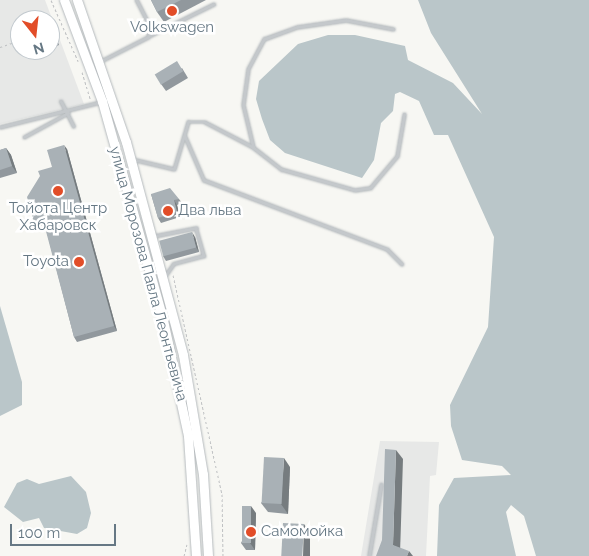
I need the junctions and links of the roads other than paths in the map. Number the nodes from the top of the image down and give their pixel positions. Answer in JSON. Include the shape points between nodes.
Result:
{"nodes":[{"id":1,"x":64,"y":0,"type":"edge"},
{"id":2,"x":77,"y":0,"type":"edge"},
{"id":3,"x":136,"y":0,"type":"edge"},
{"id":4,"x":214,"y":4,"type":"dead end"},
{"id":5,"x":393,"y":29,"type":"dead end"},
{"id":6,"x":148,"y":37,"type":"junction"},
{"id":7,"x":100,"y":61,"type":"junction"},
{"id":8,"x":61,"y":101,"type":"dead end"},
{"id":9,"x":102,"y":102,"type":"junction"},
{"id":10,"x":69,"y":112,"type":"junction"},
{"id":11,"x":404,"y":115,"type":"dead end"},
{"id":12,"x":74,"y":126,"type":"dead end"},
{"id":13,"x":0,"y":127,"type":"edge"},
{"id":14,"x":184,"y":135,"type":"junction"},
{"id":15,"x":24,"y":137,"type":"dead end"},
{"id":16,"x":253,"y":147,"type":"junction"},
{"id":17,"x":131,"y":159,"type":"junction"},
{"id":18,"x":151,"y":234,"type":"junction"},
{"id":19,"x":402,"y":264,"type":"dead end"},
{"id":20,"x":164,"y":280,"type":"junction"},
{"id":21,"x":381,"y":486,"type":"dead end"},
{"id":22,"x":196,"y":556,"type":"edge"},
{"id":23,"x":208,"y":556,"type":"edge"},
{"id":24,"x":369,"y":556,"type":"edge"}],
"edges":[{"from":1,"to":9,"type":"main road","name":"улица Морозова Павла Леонтьевича"},
{"from":2,"to":7,"type":"main road","name":"улица Морозова Павла Леонтьевича"},
{"from":3,"to":6,"type":"lane","via":[[150,27]]},
{"from":4,"to":6,"type":"lane"},
{"from":5,"to":16,"type":"lane","via":[[346,20],[297,27],[264,39],[248,69],[243,105]]},
{"from":6,"to":7,"type":"lane"},
{"from":7,"to":17,"type":"main road","name":"улица Морозова Павла Леонтьевича"},
{"from":8,"to":10,"type":"lane"},
{"from":9,"to":10,"type":"lane"},
{"from":9,"to":22,"type":"main road","name":"улица Морозова Павла Леонтьевича","via":[[182,403]]},
{"from":10,"to":12,"type":"lane"},
{"from":10,"to":13,"type":"lane"},
{"from":10,"to":15,"type":"lane"},
{"from":11,"to":16,"type":"lane","via":[[397,156],[370,188],[355,190],[281,169]]},
{"from":14,"to":16,"type":"lane","via":[[188,122],[205,122]]},
{"from":14,"to":17,"type":"lane","via":[[174,169]]},
{"from":14,"to":19,"type":"lane","via":[[204,180],[387,249]]},
{"from":17,"to":18,"type":"main road","name":"улица Морозова Павла Леонтьевича"},
{"from":18,"to":20,"type":"main road","name":"улица Морозова Павла Леонтьевича"},
{"from":18,"to":20,"type":"lane","via":[[157,238],[196,228],[204,256],[171,267]]},
{"from":20,"to":23,"type":"main road","name":"улица Морозова Павла Леонтьевича","via":[[197,425]]},
{"from":21,"to":24,"type":"lane"}]}
